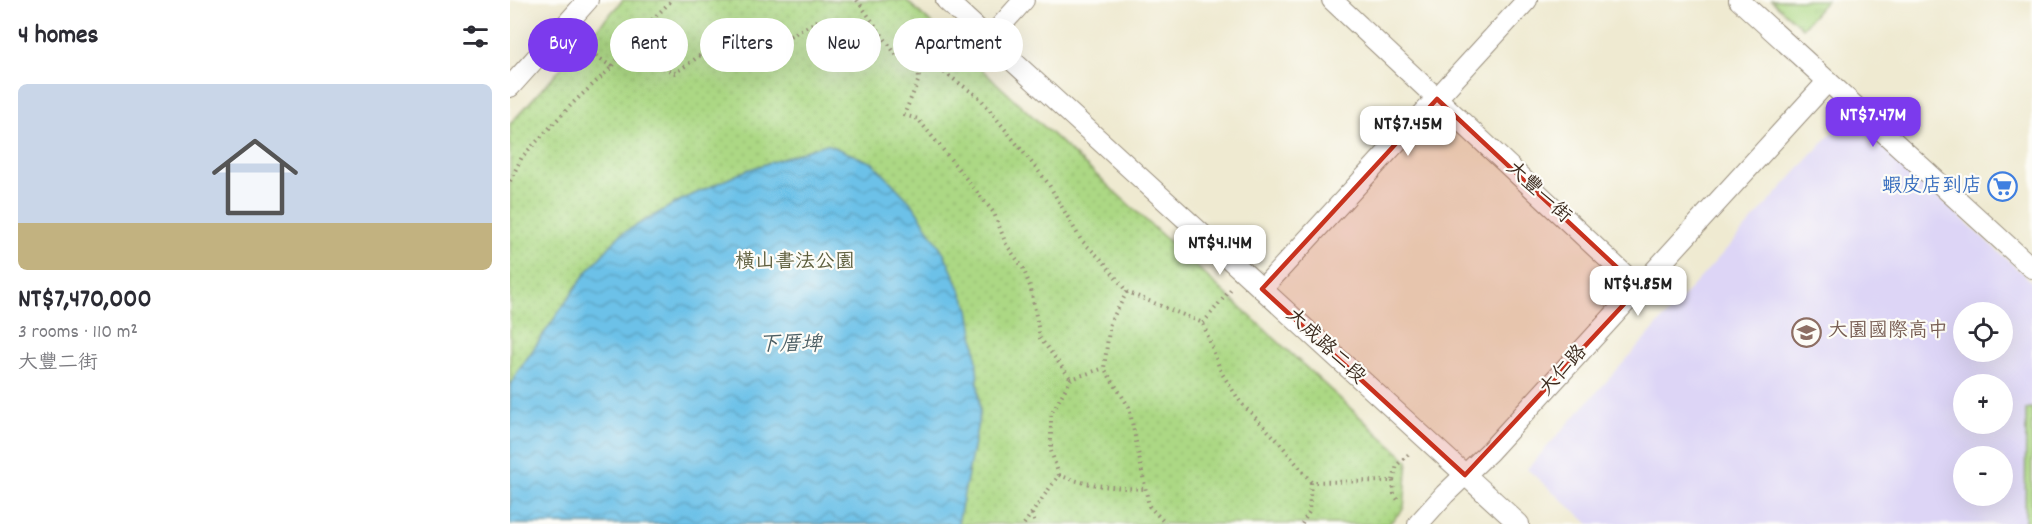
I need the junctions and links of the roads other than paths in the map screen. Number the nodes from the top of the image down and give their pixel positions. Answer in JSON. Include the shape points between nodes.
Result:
{"nodes":[{"id":1,"x":588,"y":0,"type":"edge"},
{"id":2,"x":946,"y":0,"type":"edge"},
{"id":3,"x":1024,"y":0,"type":"edge"},
{"id":4,"x":1332,"y":0,"type":"edge"},
{"id":5,"x":1527,"y":0,"type":"edge"},
{"id":6,"x":1739,"y":0,"type":"edge"},
{"id":7,"x":965,"y":18,"type":"edge"},
{"id":8,"x":1007,"y":18,"type":"edge"},
{"id":9,"x":1023,"y":71,"type":"edge"},
{"id":10,"x":1828,"y":81,"type":"junction"},
{"id":11,"x":510,"y":87,"type":"edge"},
{"id":12,"x":1437,"y":99,"type":"junction"},
{"id":13,"x":2032,"y":268,"type":"edge"},
{"id":14,"x":1639,"y":288,"type":"junction"},
{"id":15,"x":1262,"y":289,"type":"junction"},
{"id":16,"x":1465,"y":475,"type":"junction"},
{"id":17,"x":1418,"y":524,"type":"edge"},
{"id":18,"x":1519,"y":524,"type":"edge"}],
"edges":[{"from":1,"to":11,"type":"street"},
{"from":2,"to":7,"type":"street","name":"大成路二段"},
{"from":3,"to":8,"type":"street"},
{"from":4,"to":12,"type":"street","name":"大豐一街"},
{"from":5,"to":12,"type":"street"},
{"from":6,"to":10,"type":"street"},
{"from":9,"to":15,"type":"street","name":"大成路二段"},
{"from":10,"to":13,"type":"street"},
{"from":10,"to":14,"type":"street","name":"大仁路"},
{"from":12,"to":14,"type":"street","name":"大豐一街"},
{"from":12,"to":15,"type":"street"},
{"from":14,"to":16,"type":"street","name":"大仁路"},
{"from":15,"to":16,"type":"street","name":"大成路二段"},
{"from":16,"to":17,"type":"street","name":"大仁路"},
{"from":16,"to":18,"type":"street","name":"大成路二段"}]}
